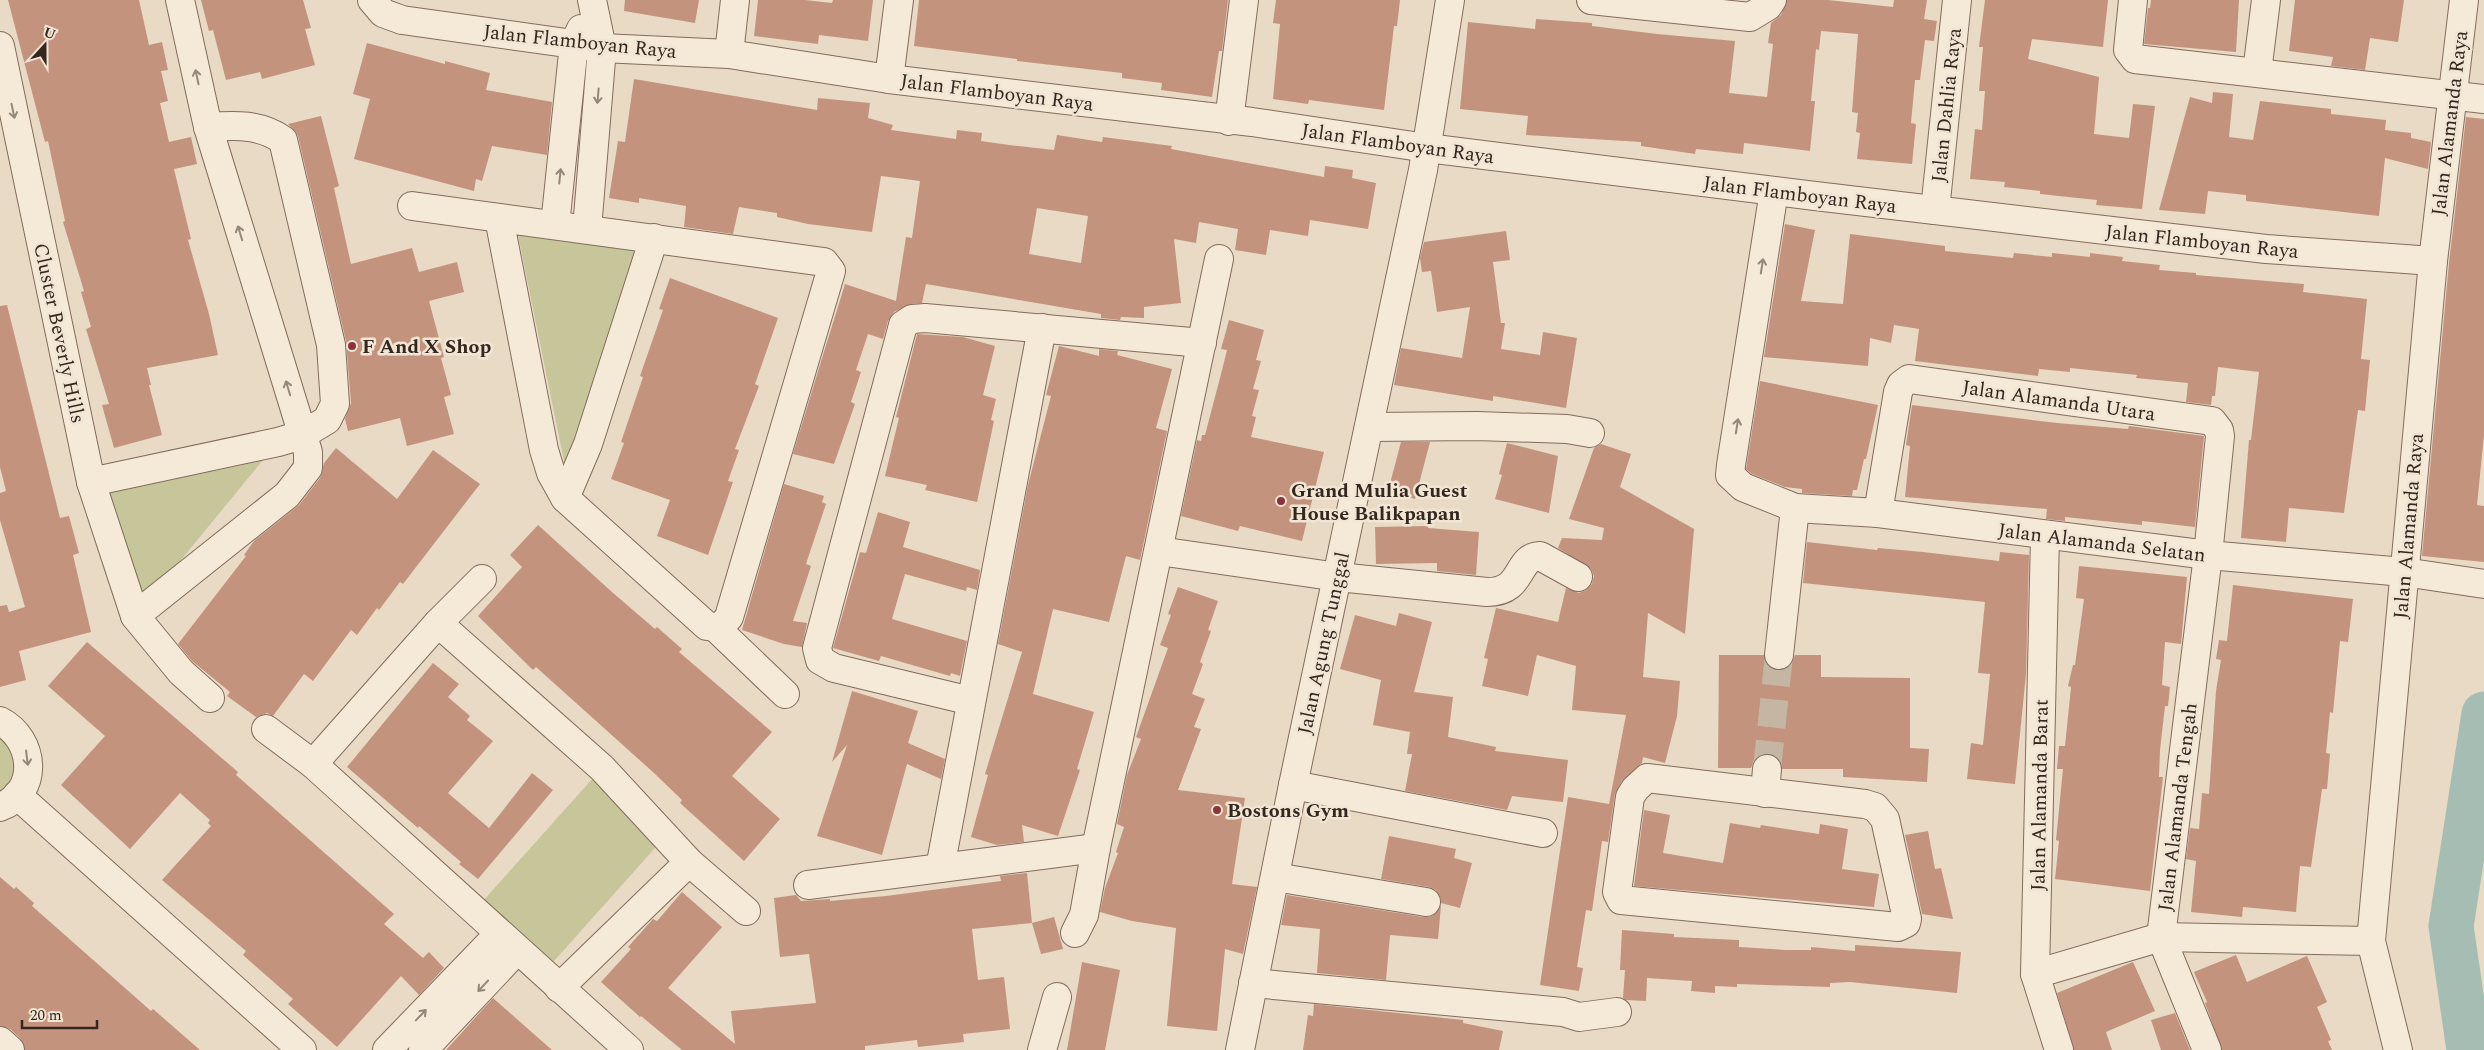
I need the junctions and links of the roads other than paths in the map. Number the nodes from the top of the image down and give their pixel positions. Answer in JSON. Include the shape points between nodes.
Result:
{"nodes":[{"id":1,"x":180,"y":0,"type":"edge"},
{"id":2,"x":372,"y":0,"type":"edge"},
{"id":3,"x":735,"y":0,"type":"edge"},
{"id":4,"x":900,"y":0,"type":"edge"},
{"id":5,"x":1244,"y":0,"type":"edge"},
{"id":6,"x":1450,"y":0,"type":"edge"},
{"id":7,"x":1591,"y":0,"type":"edge"},
{"id":8,"x":1772,"y":0,"type":"edge"},
{"id":9,"x":1957,"y":0,"type":"edge"},
{"id":10,"x":2133,"y":0,"type":"edge"},
{"id":11,"x":2266,"y":0,"type":"edge"},
{"id":12,"x":2464,"y":0,"type":"edge"},
{"id":13,"x":592,"y":2,"type":"edge"},
{"id":14,"x":574,"y":44,"type":"junction"},
{"id":15,"x":0,"y":46,"type":"edge"},
{"id":16,"x":602,"y":48,"type":"junction"},
{"id":17,"x":729,"y":54,"type":"junction"},
{"id":18,"x":2257,"y":72,"type":"junction"},
{"id":19,"x":889,"y":78,"type":"junction"},
{"id":20,"x":2454,"y":94,"type":"junction"},
{"id":21,"x":2484,"y":99,"type":"edge"},
{"id":22,"x":1229,"y":121,"type":"junction"},
{"id":23,"x":208,"y":127,"type":"junction"},
{"id":24,"x":1427,"y":148,"type":"junction"},
{"id":25,"x":1774,"y":191,"type":"junction"},
{"id":26,"x":412,"y":206,"type":"dead end"},
{"id":27,"x":1934,"y":210,"type":"junction"},
{"id":28,"x":499,"y":218,"type":"junction"},
{"id":29,"x":555,"y":225,"type":"junction"},
{"id":30,"x":587,"y":229,"type":"junction"},
{"id":31,"x":654,"y":238,"type":"junction"},
{"id":32,"x":1220,"y":259,"type":"dead end"},
{"id":33,"x":2433,"y":261,"type":"junction"},
{"id":34,"x":1042,"y":328,"type":"junction"},
{"id":35,"x":1202,"y":343,"type":"junction"},
{"id":36,"x":1369,"y":427,"type":"junction"},
{"id":37,"x":1590,"y":432,"type":"dead end"},
{"id":38,"x":302,"y":435,"type":"junction"},
{"id":39,"x":91,"y":482,"type":"junction"},
{"id":40,"x":566,"y":498,"type":"junction"},
{"id":41,"x":1794,"y":508,"type":"junction"},
{"id":42,"x":1878,"y":513,"type":"junction"},
{"id":43,"x":2045,"y":536,"type":"junction"},
{"id":44,"x":1159,"y":551,"type":"junction"},
{"id":45,"x":2208,"y":555,"type":"junction"},
{"id":46,"x":2404,"y":572,"type":"junction"},
{"id":47,"x":1578,"y":577,"type":"dead end"},
{"id":48,"x":1338,"y":578,"type":"junction"},
{"id":49,"x":482,"y":579,"type":"dead end"},
{"id":50,"x":2484,"y":584,"type":"edge"},
{"id":51,"x":135,"y":616,"type":"junction"},
{"id":52,"x":438,"y":623,"type":"junction"},
{"id":53,"x":716,"y":628,"type":"junction"},
{"id":54,"x":1779,"y":655,"type":"tunnel mouth"},
{"id":55,"x":785,"y":694,"type":"dead end"},
{"id":56,"x":210,"y":698,"type":"dead end"},
{"id":57,"x":971,"y":701,"type":"junction"},
{"id":58,"x":0,"y":721,"type":"edge"},
{"id":59,"x":266,"y":729,"type":"dead end"},
{"id":60,"x":313,"y":764,"type":"junction"},
{"id":61,"x":1766,"y":781,"type":"joint"},
{"id":62,"x":1293,"y":785,"type":"junction"},
{"id":63,"x":8,"y":801,"type":"edge"},
{"id":64,"x":1543,"y":833,"type":"dead end"},
{"id":65,"x":1096,"y":848,"type":"junction"},
{"id":66,"x":689,"y":862,"type":"junction"},
{"id":67,"x":940,"y":868,"type":"junction"},
{"id":68,"x":1275,"y":877,"type":"junction"},
{"id":69,"x":808,"y":885,"type":"dead end"},
{"id":70,"x":1426,"y":902,"type":"dead end"},
{"id":71,"x":746,"y":911,"type":"dead end"},
{"id":72,"x":1075,"y":933,"type":"dead end"},
{"id":73,"x":2161,"y":937,"type":"junction"},
{"id":74,"x":2371,"y":941,"type":"junction"},
{"id":75,"x":508,"y":942,"type":"junction"},
{"id":76,"x":2035,"y":974,"type":"junction"},
{"id":77,"x":1253,"y":983,"type":"junction"},
{"id":78,"x":559,"y":988,"type":"junction"},
{"id":79,"x":1058,"y":998,"type":"dead end"},
{"id":80,"x":1617,"y":1012,"type":"dead end"},
{"id":81,"x":0,"y":1041,"type":"edge"},
{"id":82,"x":10,"y":1050,"type":"edge"},
{"id":83,"x":302,"y":1050,"type":"edge"},
{"id":84,"x":387,"y":1050,"type":"edge"},
{"id":85,"x":422,"y":1050,"type":"edge"},
{"id":86,"x":628,"y":1050,"type":"edge"},
{"id":87,"x":1042,"y":1050,"type":"edge"},
{"id":88,"x":1240,"y":1050,"type":"edge"},
{"id":89,"x":2059,"y":1050,"type":"edge"},
{"id":90,"x":2207,"y":1050,"type":"edge"},
{"id":91,"x":2398,"y":1050,"type":"edge"}],
"edges":[{"from":23,"to":1,"type":"street","one_way":true},
{"from":2,"to":14,"type":"street","name":"Jalan Flamboyan Raya","via":[[383,13],[402,20]]},
{"from":3,"to":17,"type":"street"},
{"from":4,"to":19,"type":"street"},
{"from":5,"to":22,"type":"street"},
{"from":6,"to":24,"type":"street","name":"Jalan Agung Tunggal"},
{"from":7,"to":8,"type":"street","via":[[1750,17]]},
{"from":9,"to":27,"type":"street","name":"Jalan Dahlia Raya"},
{"from":10,"to":18,"type":"street","via":[[2128,50],[2135,59]]},
{"from":11,"to":18,"type":"street"},
{"from":12,"to":20,"type":"street","name":"Jalan Alamanda Raya"},
{"from":13,"to":14,"type":"street"},
{"from":13,"to":16,"type":"street"},
{"from":14,"to":16,"type":"street","name":"Jalan Flamboyan Raya"},
{"from":29,"to":14,"type":"street","one_way":true},
{"from":15,"to":39,"type":"street","name":"Cluster Beverly Hills","one_way":true},
{"from":16,"to":17,"type":"street","name":"Jalan Flamboyan Raya"},
{"from":16,"to":30,"type":"street","one_way":true},
{"from":17,"to":19,"type":"street","name":"Jalan Flamboyan Raya"},
{"from":18,"to":20,"type":"street"},
{"from":19,"to":22,"type":"street","name":"Jalan Flamboyan Raya"},
{"from":20,"to":21,"type":"street"},
{"from":20,"to":33,"type":"street","name":"Jalan Alamanda Raya"},
{"from":22,"to":24,"type":"street","name":"Jalan Flamboyan Raya"},
{"from":38,"to":23,"type":"street","one_way":true},
{"from":23,"to":38,"type":"street","via":[[237,125],[257,128],[284,140],[331,345],[335,382],[335,404],[327,420]]},
{"from":24,"to":25,"type":"street","name":"Jalan Flamboyan Raya"},
{"from":24,"to":36,"type":"street","name":"Jalan Agung Tunggal"},
{"from":25,"to":27,"type":"street","name":"Jalan Flamboyan Raya"},
{"from":41,"to":25,"type":"street","name":"Jalan Alamanda Selatan","one_way":true,"via":[[1743,487],[1730,475]]},
{"from":26,"to":28,"type":"street"},
{"from":27,"to":33,"type":"street","name":"Jalan Flamboyan Raya","via":[[2266,249]]},
{"from":28,"to":29,"type":"street"},
{"from":28,"to":40,"type":"street","via":[[544,450],[551,473]]},
{"from":29,"to":30,"type":"street"},
{"from":30,"to":31,"type":"street"},
{"from":31,"to":40,"type":"street","via":[[588,444]]},
{"from":31,"to":53,"type":"street","via":[[824,262],[831,271],[729,617]]},
{"from":32,"to":35,"type":"street"},
{"from":33,"to":46,"type":"street","name":"Jalan Alamanda Raya"},
{"from":34,"to":35,"type":"street"},
{"from":34,"to":57,"type":"street"},
{"from":34,"to":57,"type":"street","via":[[925,318],[912,319],[903,325],[817,648],[820,660],[834,668]]},
{"from":35,"to":44,"type":"street"},
{"from":36,"to":37,"type":"street","via":[[1477,426]]},
{"from":36,"to":48,"type":"street","name":"Jalan Agung Tunggal"},
{"from":38,"to":39,"type":"street"},
{"from":38,"to":51,"type":"street","via":[[308,452],[308,468],[287,494]]},
{"from":39,"to":51,"type":"street","name":"Cluster Beverly Hills"},
{"from":40,"to":53,"type":"street","via":[[707,626]]},
{"from":41,"to":42,"type":"street","name":"Jalan Alamanda Selatan"},
{"from":41,"to":54,"type":"street"},
{"from":42,"to":43,"type":"street","name":"Jalan Alamanda Selatan"},
{"from":42,"to":45,"type":"street","name":"Jalan Alamanda Utara","via":[[1898,392],[1901,385],[1910,379],[2212,421],[2220,436]]},
{"from":43,"to":45,"type":"street","name":"Jalan Alamanda Selatan"},
{"from":43,"to":76,"type":"street","name":"Jalan Alamanda Barat"},
{"from":44,"to":48,"type":"street"},
{"from":44,"to":65,"type":"street"},
{"from":45,"to":46,"type":"street","name":"Jalan Alamanda Selatan"},
{"from":45,"to":73,"type":"street","name":"Jalan Alamanda Tengah"},
{"from":46,"to":50,"type":"street","name":"Jalan Alamanda Selatan"},
{"from":46,"to":74,"type":"street","name":"Jalan Alamanda Raya"},
{"from":47,"to":48,"type":"street","via":[[1540,556],[1527,560],[1509,588],[1499,592]]},
{"from":48,"to":62,"type":"street","name":"Jalan Agung Tunggal"},
{"from":49,"to":52,"type":"street"},
{"from":51,"to":56,"type":"street","via":[[181,672]]},
{"from":52,"to":60,"type":"street"},
{"from":52,"to":66,"type":"street","via":[[602,768]]},
{"from":53,"to":55,"type":"street"},
{"from":57,"to":67,"type":"street"},
{"from":58,"to":63,"type":"street","one_way":true,"via":[[21,738],[29,767],[25,782]]},
{"from":59,"to":60,"type":"street"},
{"from":60,"to":75,"type":"street"},
{"from":61,"to":61,"type":"street","via":[[1865,804],[1882,812],[1906,923],[1898,927],[1620,900],[1617,892],[1630,797],[1642,781],[1647,778]]},
{"from":62,"to":64,"type":"street"},
{"from":62,"to":68,"type":"street","name":"Jalan Agung Tunggal"},
{"from":63,"to":83,"type":"street"},
{"from":65,"to":67,"type":"street"},
{"from":65,"to":72,"type":"street","via":[[1084,915]]},
{"from":66,"to":71,"type":"street"},
{"from":66,"to":78,"type":"street"},
{"from":67,"to":69,"type":"street"},
{"from":68,"to":70,"type":"street"},
{"from":68,"to":77,"type":"street","name":"Jalan Agung Tunggal"},
{"from":73,"to":74,"type":"street"},
{"from":73,"to":76,"type":"street"},
{"from":73,"to":90,"type":"street","name":"Jalan Alamanda Tengah"},
{"from":74,"to":91,"type":"street","name":"Jalan Alamanda Raya"},
{"from":75,"to":78,"type":"street"},
{"from":84,"to":75,"type":"street","one_way":true},
{"from":75,"to":85,"type":"street","one_way":true},
{"from":76,"to":89,"type":"street","name":"Jalan Alamanda Barat"},
{"from":77,"to":80,"type":"street","via":[[1563,1012],[1579,1017]]},
{"from":77,"to":88,"type":"street","name":"Jalan Agung Tunggal"},
{"from":78,"to":86,"type":"street"},
{"from":79,"to":87,"type":"street"},
{"from":81,"to":82,"type":"street"}]}
